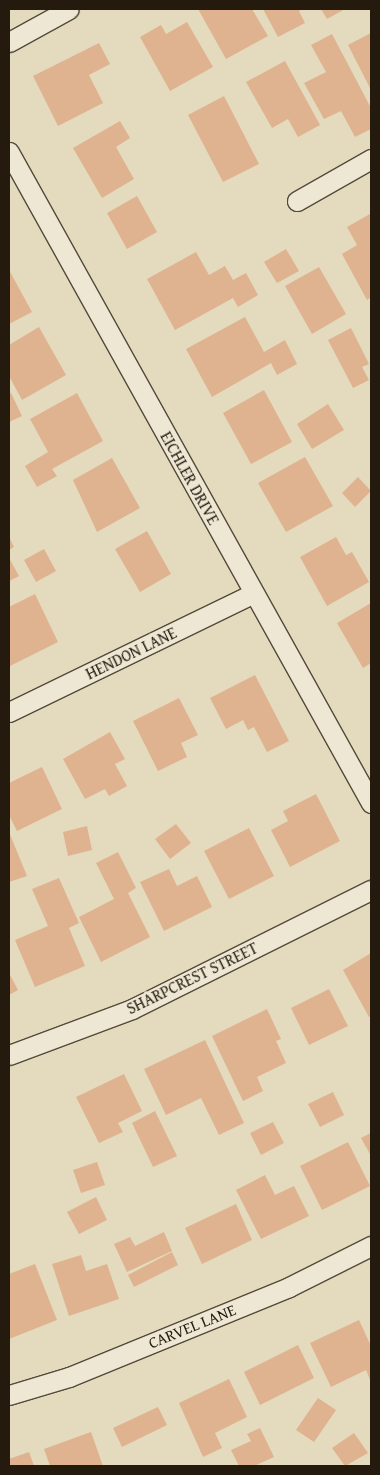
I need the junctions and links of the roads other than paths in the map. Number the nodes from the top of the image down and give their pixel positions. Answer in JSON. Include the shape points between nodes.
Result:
{"nodes":[{"id":1,"x":69,"y":9,"type":"edge"},
{"id":2,"x":9,"y":42,"type":"edge"},
{"id":3,"x":9,"y":152,"type":"edge"},
{"id":4,"x":371,"y":159,"type":"edge"},
{"id":5,"x":297,"y":201,"type":"dead end"},
{"id":6,"x":254,"y":593,"type":"junction"},
{"id":7,"x":9,"y":712,"type":"edge"},
{"id":8,"x":371,"y":803,"type":"edge"},
{"id":9,"x":371,"y":890,"type":"edge"},
{"id":10,"x":9,"y":1055,"type":"edge"},
{"id":11,"x":371,"y":1246,"type":"edge"},
{"id":12,"x":9,"y":1395,"type":"edge"}],
"edges":[{"from":1,"to":2,"type":"street"},
{"from":3,"to":6,"type":"street","name":"EICHLER DRIVE"},
{"from":4,"to":5,"type":"street"},
{"from":6,"to":7,"type":"street","name":"HENDON LANE"},
{"from":6,"to":8,"type":"street","name":"EICHLER DRIVE"},
{"from":9,"to":10,"type":"street","name":"SHARPCREST STREET","via":[[132,1008]]},
{"from":11,"to":12,"type":"street","name":"CARVEL LANE","via":[[261,1298],[69,1377]]}]}
